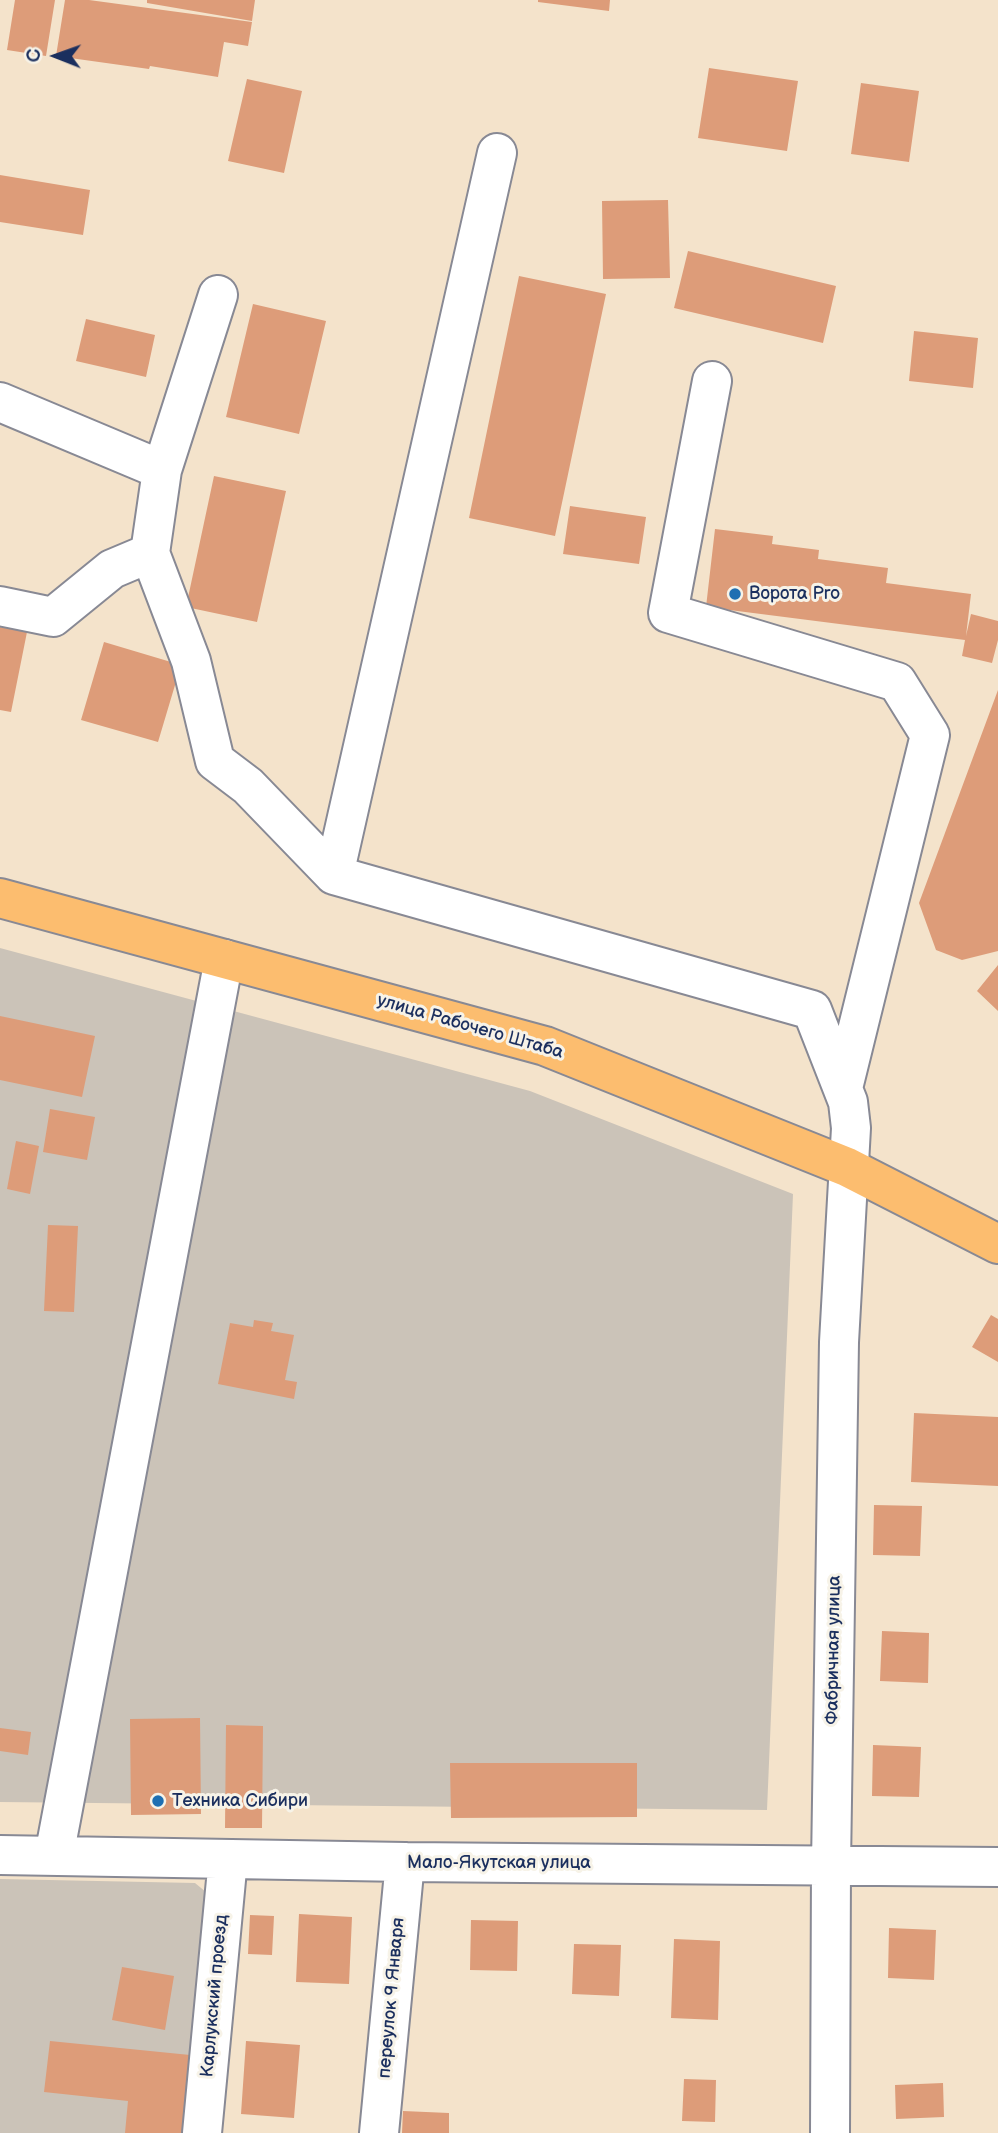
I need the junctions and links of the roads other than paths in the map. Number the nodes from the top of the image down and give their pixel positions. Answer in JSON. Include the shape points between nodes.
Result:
{"nodes":[{"id":1,"x":497,"y":153,"type":"dead end"},
{"id":2,"x":218,"y":295,"type":"dead end"},
{"id":3,"x":712,"y":381,"type":"dead end"},
{"id":4,"x":0,"y":402,"type":"edge"},
{"id":5,"x":162,"y":470,"type":"junction"},
{"id":6,"x":150,"y":553,"type":"junction"},
{"id":7,"x":0,"y":606,"type":"edge"},
{"id":8,"x":334,"y":875,"type":"junction"},
{"id":9,"x":0,"y":898,"type":"edge"},
{"id":10,"x":224,"y":959,"type":"junction"},
{"id":11,"x":843,"y":1088,"type":"junction"},
{"id":12,"x":847,"y":1167,"type":"junction"},
{"id":13,"x":998,"y":1244,"type":"edge"},
{"id":14,"x":0,"y":1855,"type":"edge"},
{"id":15,"x":54,"y":1856,"type":"junction"},
{"id":16,"x":228,"y":1859,"type":"junction"},
{"id":17,"x":405,"y":1862,"type":"junction"},
{"id":18,"x":831,"y":1866,"type":"junction"},
{"id":19,"x":998,"y":1867,"type":"edge"},
{"id":20,"x":202,"y":2133,"type":"edge"},
{"id":21,"x":379,"y":2133,"type":"edge"},
{"id":22,"x":830,"y":2133,"type":"edge"}],
"edges":[{"from":1,"to":8,"type":"street"},
{"from":2,"to":5,"type":"street"},
{"from":3,"to":11,"type":"street","via":[[668,613],[897,682],[930,735]]},
{"from":4,"to":5,"type":"street"},
{"from":5,"to":6,"type":"street"},
{"from":6,"to":7,"type":"street","via":[[112,569],[53,617]]},
{"from":6,"to":8,"type":"street","via":[[191,661],[215,761],[248,786]]},
{"from":8,"to":11,"type":"street","via":[[812,1010]]},
{"from":9,"to":10,"type":"main road","name":"улица Рабочего Штаба"},
{"from":10,"to":12,"type":"main road","name":"улица Рабочего Штаба","via":[[545,1046]]},
{"from":10,"to":15,"type":"street"},
{"from":11,"to":12,"type":"street","name":"Фабричная улица","via":[[850,1128]]},
{"from":12,"to":13,"type":"main road","name":"улица Рабочего Штаба"},
{"from":12,"to":18,"type":"street","name":"Фабричная улица","via":[[839,1342]]},
{"from":14,"to":15,"type":"street","name":"Мало-Якутская улица"},
{"from":15,"to":16,"type":"street","name":"Мало-Якутская улица"},
{"from":16,"to":17,"type":"street","name":"Мало-Якутская улица"},
{"from":16,"to":20,"type":"street","name":"Карлукский проезд"},
{"from":17,"to":18,"type":"street","name":"Мало-Якутская улица"},
{"from":17,"to":21,"type":"street","name":"переулок 9 Января"},
{"from":18,"to":19,"type":"street","name":"Мало-Якутская улица"},
{"from":18,"to":22,"type":"street","name":"Фабричная улица"}]}
